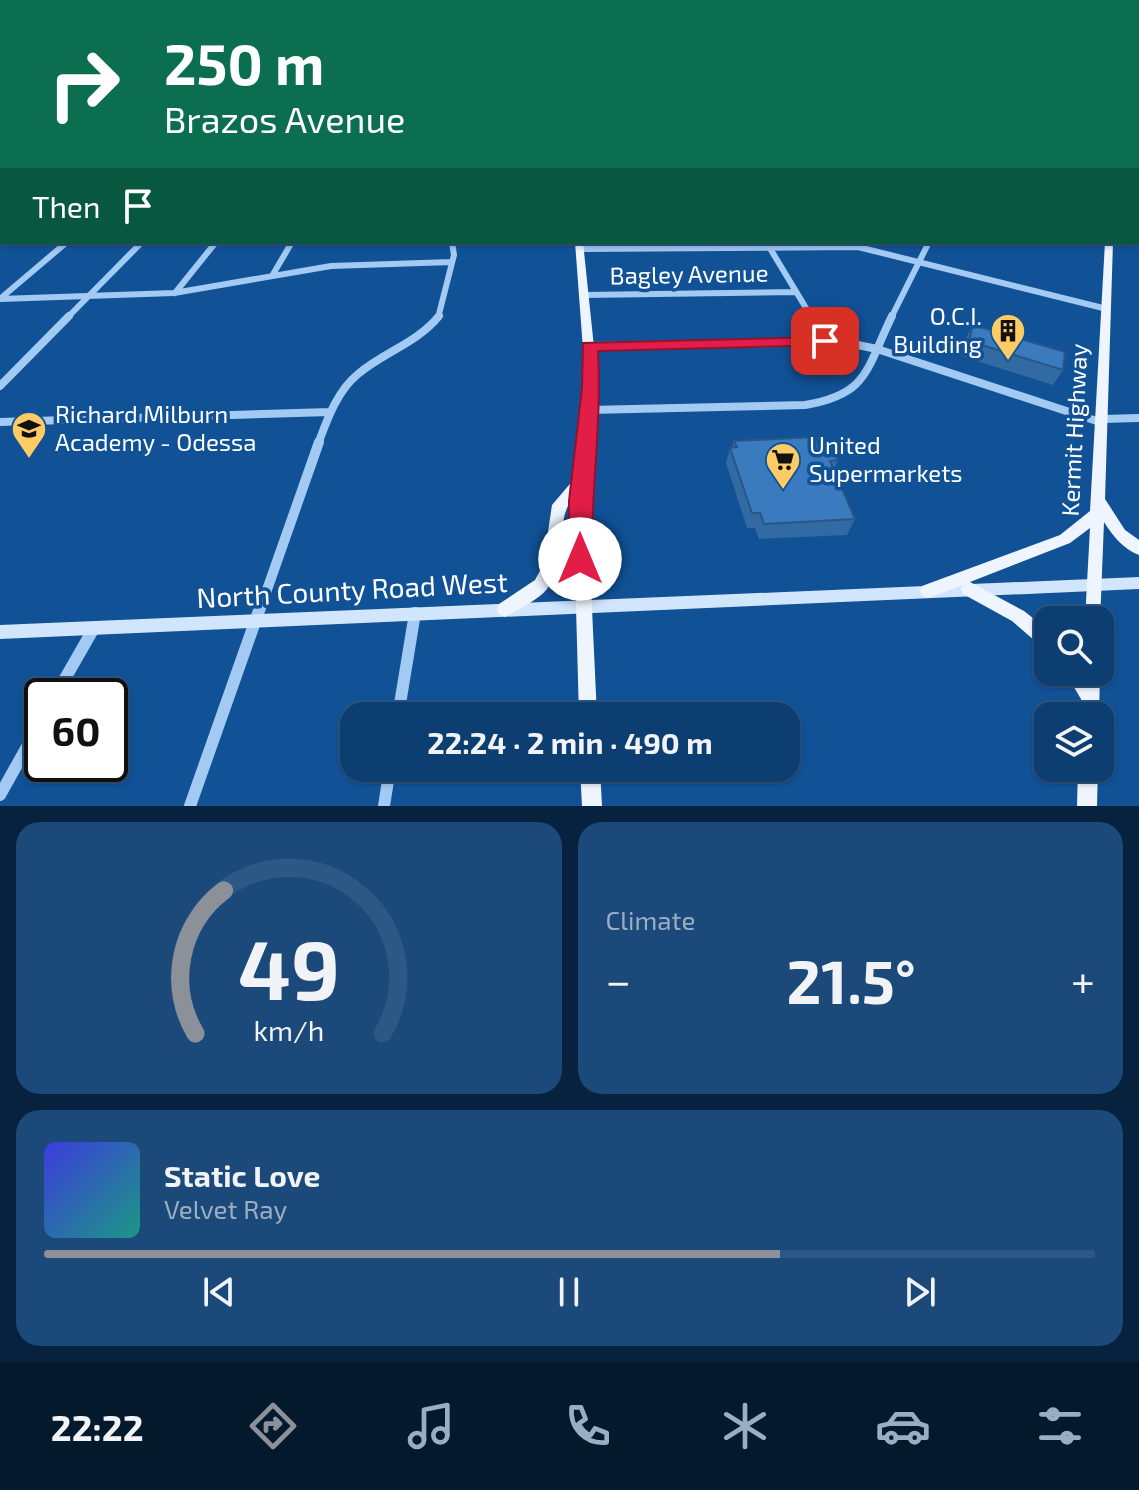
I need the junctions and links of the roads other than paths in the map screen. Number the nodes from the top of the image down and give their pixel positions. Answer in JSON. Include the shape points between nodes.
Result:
{"nodes":[{"id":1,"x":65,"y":244,"type":"edge"},
{"id":2,"x":140,"y":244,"type":"edge"},
{"id":3,"x":214,"y":244,"type":"edge"},
{"id":4,"x":291,"y":244,"type":"edge"},
{"id":5,"x":452,"y":244,"type":"edge"},
{"id":6,"x":768,"y":244,"type":"edge"},
{"id":7,"x":926,"y":244,"type":"edge"},
{"id":8,"x":1109,"y":244,"type":"edge"},
{"id":9,"x":580,"y":246,"type":"edge"},
{"id":10,"x":920,"y":261,"type":"junction"},
{"id":11,"x":452,"y":262,"type":"junction"},
{"id":12,"x":272,"y":276,"type":"junction"},
{"id":13,"x":795,"y":292,"type":"junction"},
{"id":14,"x":174,"y":293,"type":"junction"},
{"id":15,"x":584,"y":295,"type":"junction"},
{"id":16,"x":88,"y":297,"type":"junction"},
{"id":17,"x":0,"y":298,"type":"edge"},
{"id":18,"x":1107,"y":309,"type":"junction"},
{"id":19,"x":825,"y":341,"type":"junction"},
{"id":20,"x":589,"y":346,"type":"junction"},
{"id":21,"x":877,"y":349,"type":"junction"},
{"id":22,"x":0,"y":386,"type":"edge"},
{"id":23,"x":589,"y":410,"type":"junction"},
{"id":24,"x":330,"y":412,"type":"junction"},
{"id":25,"x":1139,"y":418,"type":"edge"},
{"id":26,"x":1103,"y":421,"type":"junction"},
{"id":27,"x":0,"y":422,"type":"edge"},
{"id":28,"x":583,"y":478,"type":"junction"},
{"id":29,"x":1098,"y":508,"type":"junction"},
{"id":30,"x":1139,"y":549,"type":"edge"},
{"id":31,"x":1139,"y":583,"type":"edge"},
{"id":32,"x":1095,"y":584,"type":"junction"},
{"id":33,"x":969,"y":589,"type":"junction"},
{"id":34,"x":928,"y":591,"type":"junction"},
{"id":35,"x":1094,"y":606,"type":"edge"},
{"id":36,"x":583,"y":607,"type":"junction"},
{"id":37,"x":505,"y":609,"type":"junction"},
{"id":38,"x":415,"y":613,"type":"junction"},
{"id":39,"x":258,"y":620,"type":"junction"},
{"id":40,"x":94,"y":628,"type":"junction"},
{"id":41,"x":1034,"y":629,"type":"edge"},
{"id":42,"x":0,"y":632,"type":"edge"},
{"id":43,"x":65,"y":678,"type":"edge"},
{"id":44,"x":400,"y":702,"type":"edge"},
{"id":45,"x":587,"y":702,"type":"edge"},
{"id":46,"x":24,"y":752,"type":"edge"},
{"id":47,"x":388,"y":782,"type":"edge"},
{"id":48,"x":591,"y":782,"type":"edge"},
{"id":49,"x":1088,"y":782,"type":"edge"},
{"id":50,"x":0,"y":795,"type":"edge"},
{"id":51,"x":190,"y":806,"type":"edge"},
{"id":52,"x":384,"y":806,"type":"edge"},
{"id":53,"x":592,"y":806,"type":"edge"},
{"id":54,"x":1087,"y":806,"type":"edge"}],
"edges":[{"from":1,"to":17,"type":"street"},
{"from":2,"to":16,"type":"street"},
{"from":3,"to":14,"type":"street"},
{"from":4,"to":12,"type":"street"},
{"from":5,"to":11,"type":"street"},
{"from":6,"to":9,"type":"street"},
{"from":6,"to":10,"type":"street","via":[[858,247]]},
{"from":6,"to":13,"type":"street"},
{"from":7,"to":10,"type":"street"},
{"from":8,"to":18,"type":"main road","name":"Kermit Highway"},
{"from":9,"to":15,"type":"main road"},
{"from":10,"to":18,"type":"street"},
{"from":10,"to":21,"type":"street"},
{"from":11,"to":12,"type":"street","via":[[331,266]]},
{"from":11,"to":24,"type":"street","via":[[438,318],[421,335],[356,375]]},
{"from":12,"to":14,"type":"street"},
{"from":13,"to":15,"type":"street","name":"Bagley Avenue"},
{"from":13,"to":19,"type":"street"},
{"from":14,"to":16,"type":"street"},
{"from":15,"to":20,"type":"main road"},
{"from":16,"to":17,"type":"street"},
{"from":16,"to":22,"type":"street"},
{"from":18,"to":26,"type":"main road","name":"Kermit Highway"},
{"from":19,"to":20,"type":"street"},
{"from":19,"to":21,"type":"street"},
{"from":20,"to":23,"type":"main road"},
{"from":21,"to":23,"type":"street","via":[[857,387],[820,404]]},
{"from":21,"to":26,"type":"street"},
{"from":23,"to":28,"type":"main road"},
{"from":24,"to":27,"type":"street"},
{"from":24,"to":39,"type":"street"},
{"from":25,"to":26,"type":"street"},
{"from":26,"to":29,"type":"main road","name":"Kermit Highway"},
{"from":28,"to":36,"type":"main road"},
{"from":28,"to":37,"type":"main road","via":[[559,505],[551,565],[541,585]]},
{"from":29,"to":30,"type":"main road"},
{"from":29,"to":32,"type":"main road","name":"Kermit Highway"},
{"from":29,"to":34,"type":"main road","via":[[1065,539]]},
{"from":31,"to":32,"type":"main road","name":"North County Road West"},
{"from":32,"to":33,"type":"main road","name":"North County Road West"},
{"from":32,"to":35,"type":"main road","name":"Kermit Highway"},
{"from":33,"to":34,"type":"main road","name":"North County Road West"},
{"from":33,"to":41,"type":"main road"},
{"from":34,"to":36,"type":"main road","name":"North County Road West"},
{"from":36,"to":37,"type":"main road","name":"North County Road West"},
{"from":36,"to":45,"type":"main road"},
{"from":37,"to":38,"type":"main road","name":"North County Road West"},
{"from":38,"to":39,"type":"main road","name":"North County Road West"},
{"from":38,"to":44,"type":"street"},
{"from":39,"to":40,"type":"main road","name":"North County Road West"},
{"from":39,"to":51,"type":"street"},
{"from":40,"to":42,"type":"main road","name":"North County Road West"},
{"from":40,"to":43,"type":"street"},
{"from":46,"to":50,"type":"street"},
{"from":47,"to":52,"type":"street"},
{"from":48,"to":53,"type":"main road"},
{"from":49,"to":54,"type":"main road"}]}
